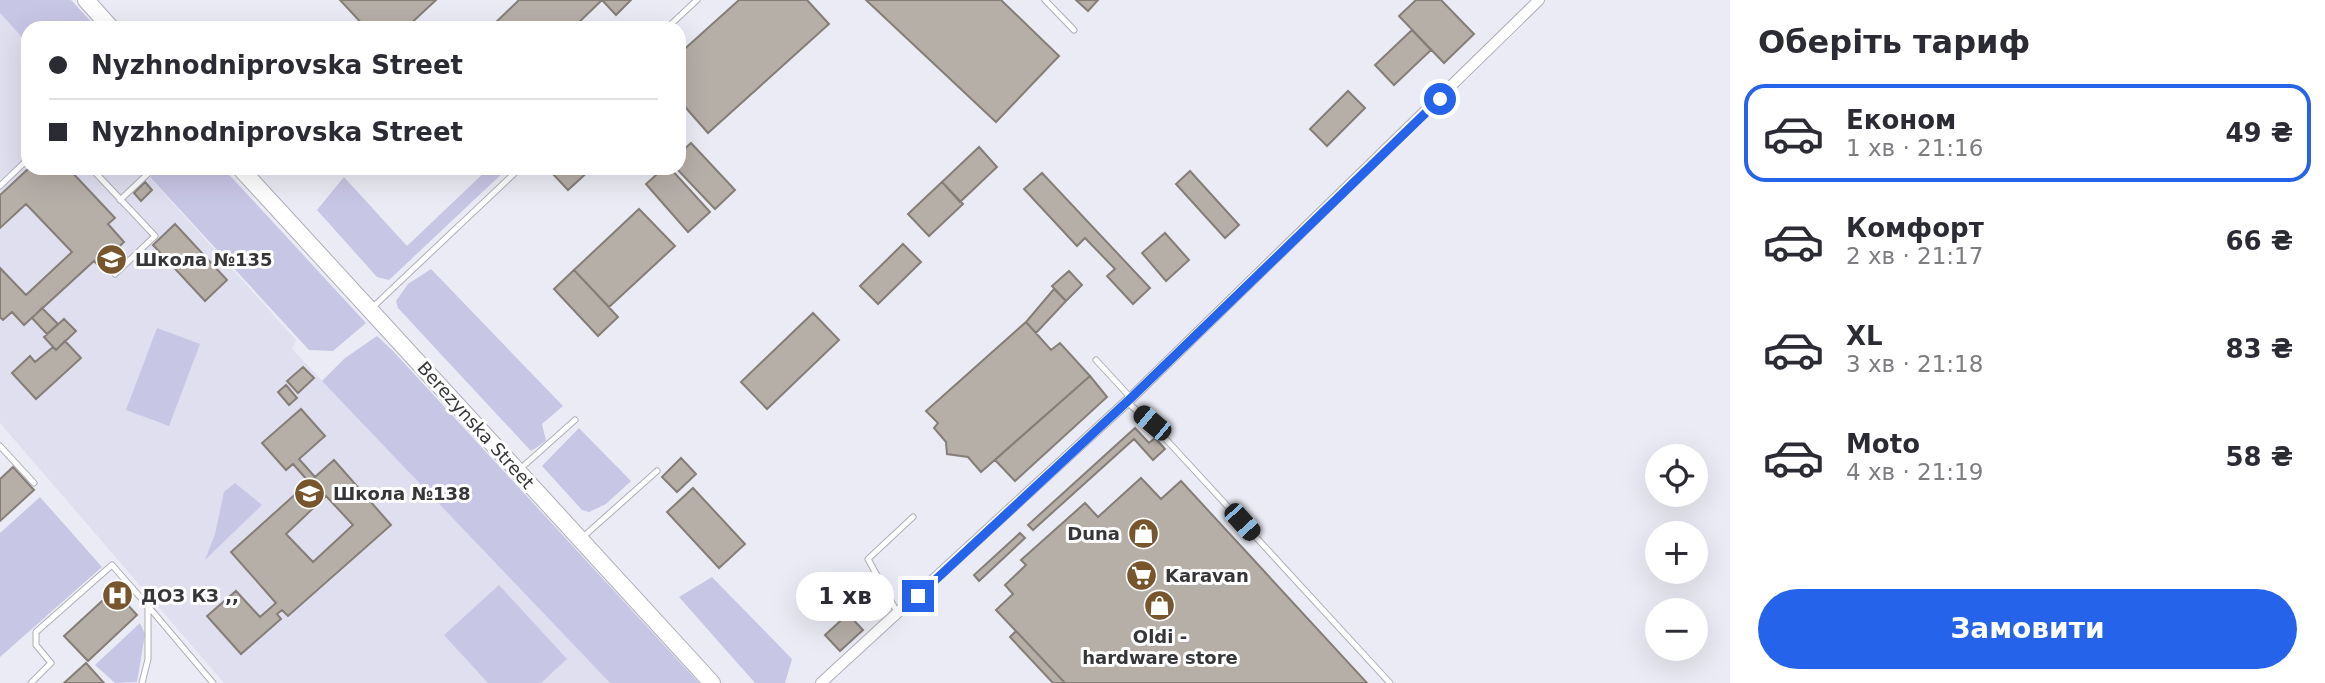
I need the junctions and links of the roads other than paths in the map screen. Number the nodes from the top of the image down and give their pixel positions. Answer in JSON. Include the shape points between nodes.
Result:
{"nodes":[{"id":1,"x":86,"y":0,"type":"edge"},
{"id":2,"x":697,"y":0,"type":"edge"},
{"id":3,"x":1045,"y":0,"type":"edge"},
{"id":4,"x":1539,"y":0,"type":"edge"},
{"id":5,"x":105,"y":21,"type":"edge"},
{"id":6,"x":674,"y":21,"type":"edge"},
{"id":7,"x":1074,"y":30,"type":"dead end"},
{"id":8,"x":21,"y":166,"type":"edge"},
{"id":9,"x":97,"y":175,"type":"edge"},
{"id":10,"x":147,"y":175,"type":"edge"},
{"id":11,"x":246,"y":175,"type":"edge"},
{"id":12,"x":513,"y":175,"type":"edge"},
{"id":13,"x":0,"y":186,"type":"edge"},
{"id":14,"x":120,"y":200,"type":"junction"},
{"id":15,"x":115,"y":274,"type":"dead end"},
{"id":16,"x":370,"y":309,"type":"junction"},
{"id":17,"x":1097,"y":360,"type":"dead end"},
{"id":18,"x":1129,"y":400,"type":"junction"},
{"id":19,"x":575,"y":420,"type":"dead end"},
{"id":20,"x":1,"y":449,"type":"edge"},
{"id":21,"x":657,"y":471,"type":"dead end"},
{"id":22,"x":517,"y":472,"type":"junction"},
{"id":23,"x":33,"y":483,"type":"dead end"},
{"id":24,"x":913,"y":517,"type":"dead end"},
{"id":25,"x":580,"y":539,"type":"junction"},
{"id":26,"x":148,"y":606,"type":"junction"},
{"id":27,"x":898,"y":614,"type":"junction"},
{"id":28,"x":31,"y":683,"type":"edge"},
{"id":29,"x":142,"y":683,"type":"edge"},
{"id":30,"x":213,"y":683,"type":"edge"},
{"id":31,"x":712,"y":683,"type":"edge"},
{"id":32,"x":821,"y":683,"type":"edge"},
{"id":33,"x":1390,"y":683,"type":"edge"}],
"edges":[{"from":1,"to":5,"type":"street"},
{"from":2,"to":6,"type":"lane"},
{"from":3,"to":7,"type":"lane"},
{"from":4,"to":18,"type":"street"},
{"from":8,"to":13,"type":"lane"},
{"from":9,"to":14,"type":"lane"},
{"from":10,"to":14,"type":"lane"},
{"from":11,"to":16,"type":"street","name":"Berezynska Street"},
{"from":12,"to":16,"type":"lane"},
{"from":14,"to":15,"type":"lane","via":[[155,236]]},
{"from":16,"to":22,"type":"street","name":"Berezynska Street"},
{"from":17,"to":18,"type":"lane"},
{"from":18,"to":27,"type":"street"},
{"from":18,"to":33,"type":"lane"},
{"from":19,"to":22,"type":"lane"},
{"from":20,"to":23,"type":"lane"},
{"from":21,"to":25,"type":"lane"},
{"from":22,"to":25,"type":"street","name":"Berezynska Street"},
{"from":24,"to":27,"type":"lane","via":[[868,559]]},
{"from":25,"to":31,"type":"street","name":"Berezynska Street"},
{"from":26,"to":28,"type":"lane","via":[[111,565],[36,632],[36,645],[51,663]]},
{"from":26,"to":29,"type":"lane","via":[[148,659]]},
{"from":26,"to":30,"type":"lane"},
{"from":27,"to":32,"type":"street"}]}
